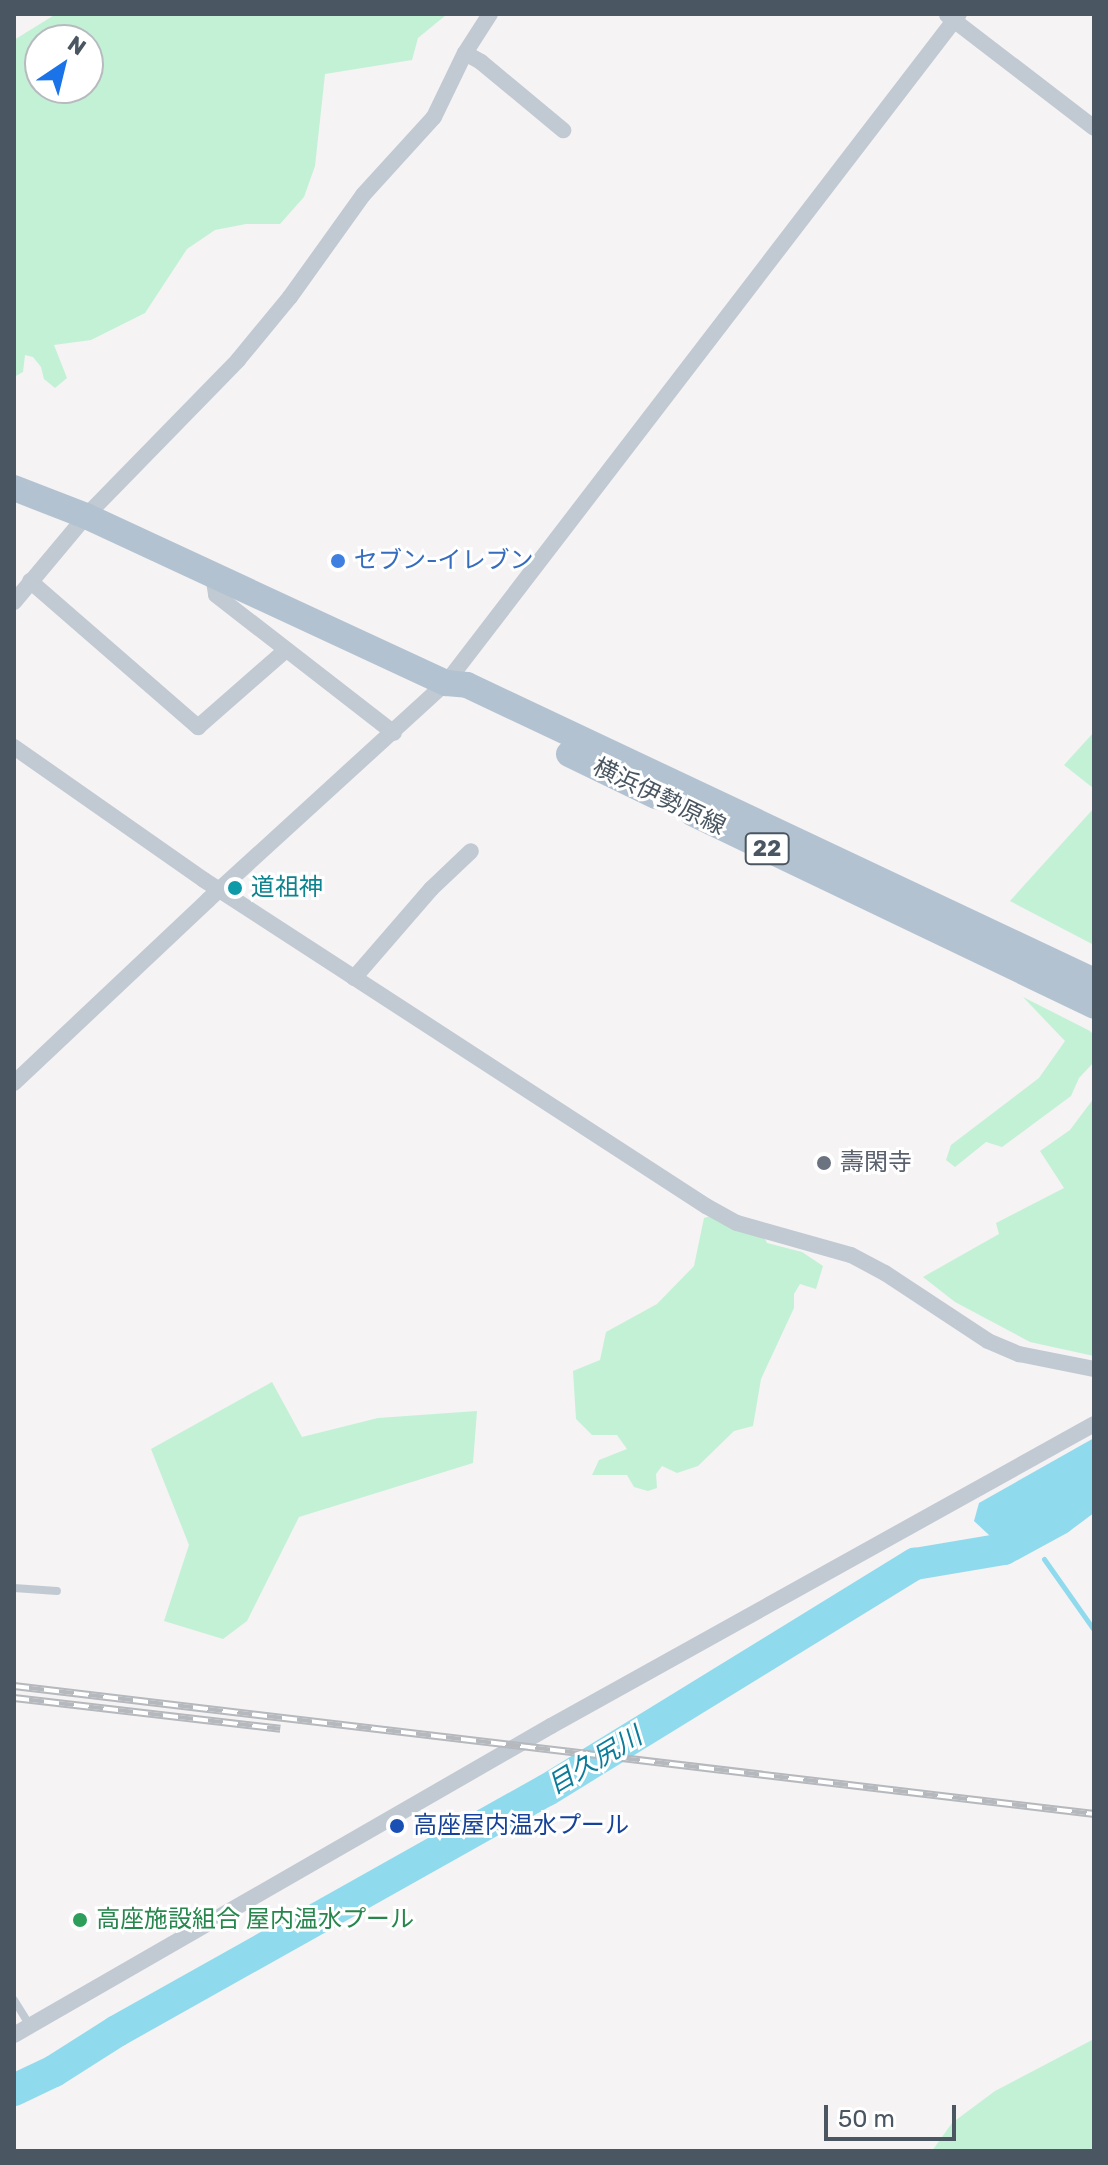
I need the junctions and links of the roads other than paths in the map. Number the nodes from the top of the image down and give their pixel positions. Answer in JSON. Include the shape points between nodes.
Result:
{"nodes":[{"id":1,"x":490,"y":14,"type":"edge"},
{"id":2,"x":953,"y":16,"type":"edge"},
{"id":3,"x":465,"y":53,"type":"junction"},
{"id":4,"x":1094,"y":128,"type":"edge"},
{"id":5,"x":563,"y":130,"type":"dead end"},
{"id":6,"x":14,"y":488,"type":"edge"},
{"id":7,"x":86,"y":516,"type":"junction"},
{"id":8,"x":213,"y":575,"type":"junction"},
{"id":9,"x":30,"y":581,"type":"junction"},
{"id":10,"x":14,"y":602,"type":"edge"},
{"id":11,"x":286,"y":650,"type":"junction"},
{"id":12,"x":446,"y":683,"type":"junction"},
{"id":13,"x":394,"y":733,"type":"junction"},
{"id":14,"x":14,"y":747,"type":"edge"},
{"id":15,"x":471,"y":851,"type":"dead end"},
{"id":16,"x":218,"y":890,"type":"junction"},
{"id":17,"x":354,"y":978,"type":"junction"},
{"id":18,"x":1094,"y":981,"type":"edge"},
{"id":19,"x":1094,"y":1006,"type":"edge"},
{"id":20,"x":14,"y":1083,"type":"edge"},
{"id":21,"x":1094,"y":1369,"type":"edge"},
{"id":22,"x":1094,"y":1424,"type":"edge"},
{"id":23,"x":14,"y":1588,"type":"edge"},
{"id":24,"x":57,"y":1591,"type":"dead end"},
{"id":25,"x":14,"y":2000,"type":"edge"},
{"id":26,"x":18,"y":2032,"type":"edge"}],
"edges":[{"from":1,"to":3,"type":"street"},
{"from":2,"to":4,"type":"street"},
{"from":2,"to":12,"type":"street"},
{"from":3,"to":5,"type":"street"},
{"from":3,"to":7,"type":"street","via":[[434,117],[363,195],[290,297],[238,360]]},
{"from":6,"to":7,"type":"main road","name":"横浜伊勢原線","number":"22"},
{"from":7,"to":8,"type":"main road","name":"横浜伊勢原線","number":"22"},
{"from":7,"to":9,"type":"street"},
{"from":8,"to":11,"type":"street","via":[[216,595]]},
{"from":8,"to":12,"type":"main road","name":"横浜伊勢原線","number":"22"},
{"from":9,"to":10,"type":"street"},
{"from":9,"to":11,"type":"street","via":[[198,727]]},
{"from":11,"to":13,"type":"street"},
{"from":12,"to":13,"type":"street"},
{"from":12,"to":18,"type":"main road","name":"横浜伊勢原線","number":"22","via":[[467,685]]},
{"from":12,"to":19,"type":"main road","name":"横浜伊勢原線","number":"22","via":[[460,700]]},
{"from":13,"to":16,"type":"street"},
{"from":14,"to":16,"type":"street"},
{"from":15,"to":17,"type":"street"},
{"from":16,"to":17,"type":"street"},
{"from":16,"to":20,"type":"street"},
{"from":17,"to":21,"type":"street","via":[[737,1223],[851,1255],[988,1341],[1019,1354]]},
{"from":22,"to":26,"type":"street"},
{"from":23,"to":24,"type":"lane"},
{"from":25,"to":26,"type":"lane"}]}
